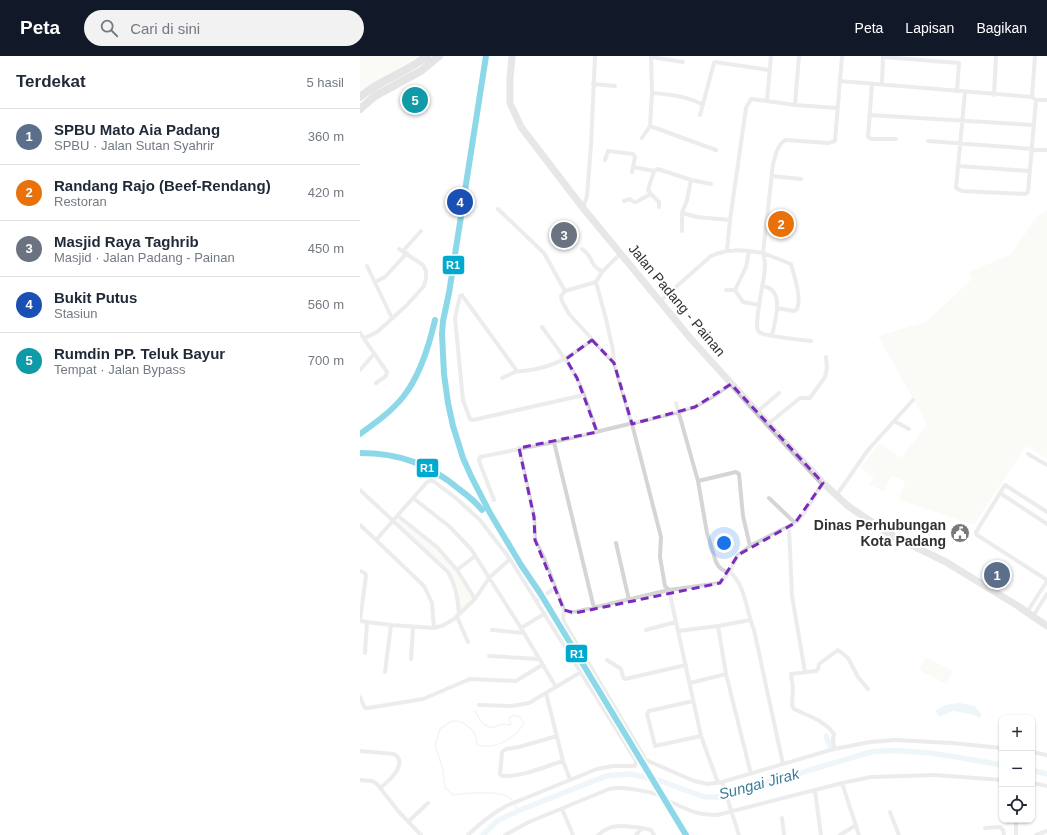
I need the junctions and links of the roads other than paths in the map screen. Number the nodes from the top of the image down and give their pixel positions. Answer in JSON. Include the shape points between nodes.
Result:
{"nodes":[{"id":1,"x":427,"y":56,"type":"edge"},
{"id":2,"x":439,"y":56,"type":"edge"},
{"id":3,"x":512,"y":56,"type":"edge"},
{"id":4,"x":595,"y":56,"type":"edge"},
{"id":5,"x":651,"y":56,"type":"edge"},
{"id":6,"x":771,"y":56,"type":"edge"},
{"id":7,"x":799,"y":56,"type":"edge"},
{"id":8,"x":842,"y":56,"type":"edge"},
{"id":9,"x":960,"y":56,"type":"edge"},
{"id":10,"x":996,"y":56,"type":"edge"},
{"id":11,"x":1036,"y":56,"type":"edge"},
{"id":12,"x":883,"y":57,"type":"edge"},
{"id":13,"x":921,"y":58,"type":"edge"},
{"id":14,"x":683,"y":62,"type":"dead end"},
{"id":15,"x":959,"y":63,"type":"junction"},
{"id":16,"x":769,"y":70,"type":"junction"},
{"id":17,"x":840,"y":82,"type":"junction"},
{"id":18,"x":593,"y":84,"type":"junction"},
{"id":19,"x":872,"y":84,"type":"junction"},
{"id":20,"x":882,"y":84,"type":"junction"},
{"id":21,"x":615,"y":86,"type":"dead end"},
{"id":22,"x":957,"y":91,"type":"junction"},
{"id":23,"x":964,"y":92,"type":"junction"},
{"id":24,"x":652,"y":93,"type":"junction"},
{"id":25,"x":994,"y":94,"type":"junction"},
{"id":26,"x":360,"y":97,"type":"edge"},
{"id":27,"x":1034,"y":98,"type":"junction"},
{"id":28,"x":1047,"y":100,"type":"edge"},
{"id":29,"x":767,"y":101,"type":"junction"},
{"id":30,"x":703,"y":105,"type":"junction"},
{"id":31,"x":795,"y":105,"type":"junction"},
{"id":32,"x":837,"y":108,"type":"junction"},
{"id":33,"x":360,"y":109,"type":"edge"},
{"id":34,"x":700,"y":115,"type":"dead end"},
{"id":35,"x":869,"y":115,"type":"junction"},
{"id":36,"x":961,"y":120,"type":"junction"},
{"id":37,"x":1033,"y":124,"type":"junction"},
{"id":38,"x":650,"y":126,"type":"junction"},
{"id":39,"x":642,"y":138,"type":"dead end"},
{"id":40,"x":896,"y":139,"type":"dead end"},
{"id":41,"x":928,"y":141,"type":"dead end"},
{"id":42,"x":959,"y":143,"type":"junction"},
{"id":43,"x":1031,"y":149,"type":"junction"},
{"id":44,"x":716,"y":150,"type":"dead end"},
{"id":45,"x":1047,"y":150,"type":"edge"},
{"id":46,"x":605,"y":160,"type":"dead end"},
{"id":47,"x":958,"y":166,"type":"junction"},
{"id":48,"x":654,"y":171,"type":"junction"},
{"id":49,"x":1029,"y":171,"type":"junction"},
{"id":50,"x":772,"y":176,"type":"junction"},
{"id":51,"x":801,"y":179,"type":"dead end"},
{"id":52,"x":690,"y":180,"type":"junction"},
{"id":53,"x":711,"y":184,"type":"dead end"},
{"id":54,"x":651,"y":194,"type":"junction"},
{"id":55,"x":624,"y":201,"type":"dead end"},
{"id":56,"x":659,"y":207,"type":"dead end"},
{"id":57,"x":583,"y":208,"type":"junction"},
{"id":58,"x":498,"y":209,"type":"dead end"},
{"id":59,"x":682,"y":213,"type":"junction"},
{"id":60,"x":730,"y":220,"type":"junction"},
{"id":61,"x":421,"y":231,"type":"dead end"},
{"id":62,"x":682,"y":231,"type":"dead end"},
{"id":63,"x":582,"y":249,"type":"dead end"},
{"id":64,"x":728,"y":250,"type":"junction"},
{"id":65,"x":749,"y":251,"type":"junction"},
{"id":66,"x":407,"y":253,"type":"junction"},
{"id":67,"x":621,"y":253,"type":"junction"},
{"id":68,"x":763,"y":253,"type":"junction"},
{"id":69,"x":367,"y":266,"type":"dead end"},
{"id":70,"x":602,"y":272,"type":"junction"},
{"id":71,"x":375,"y":282,"type":"junction"},
{"id":72,"x":596,"y":282,"type":"junction"},
{"id":73,"x":762,"y":286,"type":"junction"},
{"id":74,"x":566,"y":290,"type":"junction"},
{"id":75,"x":726,"y":290,"type":"dead end"},
{"id":76,"x":735,"y":290,"type":"junction"},
{"id":77,"x":660,"y":301,"type":"junction"},
{"id":78,"x":759,"y":305,"type":"junction"},
{"id":79,"x":777,"y":308,"type":"junction"},
{"id":80,"x":392,"y":318,"type":"junction"},
{"id":81,"x":542,"y":327,"type":"dead end"},
{"id":82,"x":360,"y":333,"type":"edge"},
{"id":83,"x":772,"y":336,"type":"junction"},
{"id":84,"x":365,"y":338,"type":"junction"},
{"id":85,"x":592,"y":340,"type":"junction"},
{"id":86,"x":811,"y":341,"type":"dead end"},
{"id":87,"x":374,"y":354,"type":"junction"},
{"id":88,"x":826,"y":357,"type":"dead end"},
{"id":89,"x":566,"y":359,"type":"junction"},
{"id":90,"x":614,"y":363,"type":"junction"},
{"id":91,"x":360,"y":370,"type":"edge"},
{"id":92,"x":517,"y":370,"type":"junction"},
{"id":93,"x":502,"y":378,"type":"dead end"},
{"id":94,"x":376,"y":383,"type":"dead end"},
{"id":95,"x":731,"y":384,"type":"junction"},
{"id":96,"x":779,"y":393,"type":"dead end"},
{"id":97,"x":584,"y":395,"type":"junction"},
{"id":98,"x":913,"y":400,"type":"dead end"},
{"id":99,"x":676,"y":403,"type":"dead end"},
{"id":100,"x":679,"y":412,"type":"junction"},
{"id":101,"x":756,"y":412,"type":"junction"},
{"id":102,"x":894,"y":421,"type":"junction"},
{"id":103,"x":632,"y":424,"type":"junction"},
{"id":104,"x":768,"y":424,"type":"junction"},
{"id":105,"x":909,"y":429,"type":"dead end"},
{"id":106,"x":597,"y":432,"type":"junction"},
{"id":107,"x":554,"y":442,"type":"junction"},
{"id":108,"x":519,"y":448,"type":"junction"},
{"id":109,"x":1028,"y":454,"type":"dead end"},
{"id":110,"x":1047,"y":465,"type":"edge"},
{"id":111,"x":698,"y":481,"type":"junction"},
{"id":112,"x":823,"y":483,"type":"junction"},
{"id":113,"x":360,"y":490,"type":"edge"},
{"id":114,"x":1000,"y":493,"type":"junction"},
{"id":115,"x":836,"y":496,"type":"junction"},
{"id":116,"x":413,"y":498,"type":"junction"},
{"id":117,"x":769,"y":498,"type":"dead end"},
{"id":118,"x":494,"y":500,"type":"dead end"},
{"id":119,"x":1047,"y":512,"type":"edge"},
{"id":120,"x":398,"y":516,"type":"junction"},
{"id":121,"x":394,"y":521,"type":"junction"},
{"id":122,"x":795,"y":523,"type":"junction"},
{"id":123,"x":1047,"y":524,"type":"edge"},
{"id":124,"x":360,"y":525,"type":"edge"},
{"id":125,"x":789,"y":527,"type":"junction"},
{"id":126,"x":376,"y":540,"type":"junction"},
{"id":127,"x":616,"y":543,"type":"dead end"},
{"id":128,"x":750,"y":546,"type":"junction"},
{"id":129,"x":475,"y":556,"type":"junction"},
{"id":130,"x":510,"y":559,"type":"junction"},
{"id":131,"x":456,"y":570,"type":"junction"},
{"id":132,"x":360,"y":571,"type":"edge"},
{"id":133,"x":730,"y":572,"type":"junction"},
{"id":134,"x":490,"y":578,"type":"junction"},
{"id":135,"x":1047,"y":580,"type":"edge"},
{"id":136,"x":555,"y":588,"type":"junction"},
{"id":137,"x":669,"y":590,"type":"junction"},
{"id":138,"x":1047,"y":594,"type":"edge"},
{"id":139,"x":475,"y":599,"type":"junction"},
{"id":140,"x":629,"y":600,"type":"junction"},
{"id":141,"x":536,"y":601,"type":"junction"},
{"id":142,"x":594,"y":608,"type":"junction"},
{"id":143,"x":564,"y":610,"type":"junction"},
{"id":144,"x":544,"y":614,"type":"junction"},
{"id":145,"x":1030,"y":614,"type":"junction"},
{"id":146,"x":458,"y":615,"type":"junction"},
{"id":147,"x":750,"y":620,"type":"junction"},
{"id":148,"x":360,"y":621,"type":"edge"},
{"id":149,"x":367,"y":622,"type":"junction"},
{"id":150,"x":676,"y":622,"type":"junction"},
{"id":151,"x":391,"y":625,"type":"junction"},
{"id":152,"x":718,"y":626,"type":"junction"},
{"id":153,"x":1047,"y":626,"type":"edge"},
{"id":154,"x":413,"y":627,"type":"junction"},
{"id":155,"x":434,"y":628,"type":"junction"},
{"id":156,"x":521,"y":628,"type":"junction"},
{"id":157,"x":492,"y":630,"type":"dead end"},
{"id":158,"x":646,"y":630,"type":"dead end"},
{"id":159,"x":678,"y":631,"type":"junction"},
{"id":160,"x":524,"y":633,"type":"junction"},
{"id":161,"x":468,"y":642,"type":"dead end"},
{"id":162,"x":365,"y":653,"type":"dead end"},
{"id":163,"x":489,"y":656,"type":"dead end"},
{"id":164,"x":411,"y":659,"type":"dead end"},
{"id":165,"x":538,"y":659,"type":"junction"},
{"id":166,"x":607,"y":660,"type":"dead end"},
{"id":167,"x":542,"y":665,"type":"junction"},
{"id":168,"x":686,"y":665,"type":"junction"},
{"id":169,"x":385,"y":672,"type":"dead end"},
{"id":170,"x":581,"y":672,"type":"junction"},
{"id":171,"x":805,"y":672,"type":"junction"},
{"id":172,"x":726,"y":674,"type":"junction"},
{"id":173,"x":690,"y":683,"type":"junction"},
{"id":174,"x":556,"y":687,"type":"junction"},
{"id":175,"x":868,"y":688,"type":"dead end"},
{"id":176,"x":546,"y":693,"type":"junction"},
{"id":177,"x":360,"y":697,"type":"edge"},
{"id":178,"x":693,"y":701,"type":"junction"},
{"id":179,"x":478,"y":705,"type":"dead end"},
{"id":180,"x":557,"y":736,"type":"junction"},
{"id":181,"x":701,"y":736,"type":"junction"},
{"id":182,"x":999,"y":748,"type":"edge"},
{"id":183,"x":834,"y":749,"type":"junction"},
{"id":184,"x":360,"y":751,"type":"edge"},
{"id":185,"x":1035,"y":753,"type":"edge"},
{"id":186,"x":1047,"y":755,"type":"edge"},
{"id":187,"x":563,"y":761,"type":"junction"},
{"id":188,"x":783,"y":764,"type":"junction"},
{"id":189,"x":750,"y":770,"type":"dead end"},
{"id":190,"x":570,"y":779,"type":"junction"},
{"id":191,"x":360,"y":780,"type":"edge"},
{"id":192,"x":999,"y":780,"type":"edge"},
{"id":193,"x":842,"y":783,"type":"junction"},
{"id":194,"x":721,"y":784,"type":"junction"},
{"id":195,"x":1035,"y":784,"type":"edge"},
{"id":196,"x":1047,"y":786,"type":"edge"},
{"id":197,"x":380,"y":788,"type":"junction"},
{"id":198,"x":815,"y":791,"type":"junction"},
{"id":199,"x":659,"y":795,"type":"dead end"},
{"id":200,"x":671,"y":802,"type":"dead end"},
{"id":201,"x":428,"y":803,"type":"dead end"},
{"id":202,"x":562,"y":809,"type":"junction"},
{"id":203,"x":730,"y":810,"type":"junction"},
{"id":204,"x":890,"y":812,"type":"dead end"},
{"id":205,"x":782,"y":818,"type":"dead end"},
{"id":206,"x":409,"y":821,"type":"junction"},
{"id":207,"x":1016,"y":823,"type":"edge"},
{"id":208,"x":856,"y":825,"type":"junction"},
{"id":209,"x":642,"y":828,"type":"junction"},
{"id":210,"x":985,"y":828,"type":"dead end"},
{"id":211,"x":1047,"y":831,"type":"edge"},
{"id":212,"x":421,"y":835,"type":"edge"},
{"id":213,"x":468,"y":835,"type":"edge"},
{"id":214,"x":505,"y":835,"type":"edge"},
{"id":215,"x":573,"y":835,"type":"edge"},
{"id":216,"x":598,"y":835,"type":"edge"},
{"id":217,"x":636,"y":835,"type":"edge"},
{"id":218,"x":654,"y":835,"type":"edge"},
{"id":219,"x":739,"y":835,"type":"edge"},
{"id":220,"x":784,"y":835,"type":"edge"},
{"id":221,"x":821,"y":835,"type":"edge"},
{"id":222,"x":840,"y":835,"type":"edge"},
{"id":223,"x":859,"y":835,"type":"edge"},
{"id":224,"x":899,"y":835,"type":"edge"},
{"id":225,"x":1004,"y":835,"type":"edge"},
{"id":226,"x":1016,"y":835,"type":"edge"},
{"id":227,"x":1036,"y":835,"type":"edge"}],
"edges":[{"from":1,"to":26,"type":"highway"},
{"from":2,"to":33,"type":"highway","via":[[421,71],[375,96]]},
{"from":3,"to":57,"type":"main road","name":"Jalan Padang - Painan","via":[[510,103],[514,114]]},
{"from":4,"to":18,"type":"street"},
{"from":5,"to":14,"type":"street"},
{"from":5,"to":24,"type":"street"},
{"from":6,"to":16,"type":"street"},
{"from":7,"to":31,"type":"street"},
{"from":8,"to":17,"type":"street"},
{"from":9,"to":15,"type":"street"},
{"from":10,"to":25,"type":"street"},
{"from":11,"to":27,"type":"street"},
{"from":12,"to":13,"type":"street"},
{"from":12,"to":20,"type":"street"},
{"from":13,"to":15,"type":"street"},
{"from":15,"to":22,"type":"street"},
{"from":16,"to":29,"type":"street"},
{"from":16,"to":30,"type":"street","via":[[715,62]]},
{"from":17,"to":19,"type":"street"},
{"from":17,"to":32,"type":"street"},
{"from":18,"to":21,"type":"street"},
{"from":18,"to":57,"type":"street","via":[[587,196]]},
{"from":19,"to":20,"type":"street"},
{"from":19,"to":35,"type":"street"},
{"from":20,"to":22,"type":"street"},
{"from":22,"to":23,"type":"street"},
{"from":23,"to":25,"type":"street"},
{"from":23,"to":36,"type":"street"},
{"from":24,"to":30,"type":"street","via":[[682,97]]},
{"from":24,"to":38,"type":"street"},
{"from":25,"to":27,"type":"street"},
{"from":27,"to":28,"type":"street"},
{"from":27,"to":37,"type":"street"},
{"from":29,"to":31,"type":"street"},
{"from":29,"to":60,"type":"street","via":[[751,100],[746,108]]},
{"from":30,"to":34,"type":"street"},
{"from":31,"to":32,"type":"street"},
{"from":32,"to":50,"type":"street","via":[[835,140],[828,143],[785,140],[777,149]]},
{"from":35,"to":36,"type":"street"},
{"from":35,"to":40,"type":"street","via":[[870,138]]},
{"from":36,"to":37,"type":"street"},
{"from":36,"to":42,"type":"street"},
{"from":37,"to":43,"type":"street"},
{"from":38,"to":39,"type":"street"},
{"from":38,"to":44,"type":"street"},
{"from":41,"to":42,"type":"street"},
{"from":42,"to":43,"type":"street"},
{"from":42,"to":47,"type":"street"},
{"from":43,"to":45,"type":"street"},
{"from":43,"to":49,"type":"street"},
{"from":46,"to":48,"type":"street","via":[[608,151],[630,153],[635,156],[632,169]]},
{"from":47,"to":49,"type":"street"},
{"from":47,"to":49,"type":"street","via":[[956,188],[962,191],[1025,194],[1028,192]]},
{"from":48,"to":52,"type":"street","via":[[658,169]]},
{"from":48,"to":54,"type":"street","via":[[648,190]]},
{"from":50,"to":51,"type":"street"},
{"from":50,"to":68,"type":"street"},
{"from":52,"to":53,"type":"street"},
{"from":52,"to":59,"type":"street"},
{"from":54,"to":55,"type":"street","via":[[636,202],[630,199]]},
{"from":54,"to":56,"type":"street","via":[[659,202]]},
{"from":57,"to":67,"type":"main road","name":"Jalan Padang - Painan"},
{"from":58,"to":74,"type":"street","via":[[544,253]]},
{"from":59,"to":60,"type":"street"},
{"from":59,"to":62,"type":"street"},
{"from":60,"to":64,"type":"street"},
{"from":61,"to":66,"type":"street","via":[[401,250]]},
{"from":63,"to":70,"type":"street","via":[[588,252]]},
{"from":64,"to":65,"type":"street"},
{"from":64,"to":77,"type":"street","via":[[712,256]]},
{"from":65,"to":68,"type":"street"},
{"from":65,"to":76,"type":"street","via":[[746,267]]},
{"from":66,"to":71,"type":"street","via":[[385,277]]},
{"from":66,"to":80,"type":"street","via":[[423,265],[426,278],[421,290]]},
{"from":67,"to":70,"type":"street"},
{"from":67,"to":77,"type":"main road","name":"Jalan Padang - Painan"},
{"from":68,"to":73,"type":"street","via":[[766,266]]},
{"from":68,"to":79,"type":"street","via":[[791,264],[796,282],[797,309],[794,311]]},
{"from":69,"to":71,"type":"street"},
{"from":70,"to":72,"type":"street"},
{"from":71,"to":80,"type":"street"},
{"from":72,"to":74,"type":"street"},
{"from":72,"to":90,"type":"street"},
{"from":73,"to":78,"type":"street"},
{"from":73,"to":79,"type":"street","via":[[773,290]]},
{"from":74,"to":85,"type":"street","via":[[561,296],[565,307]]},
{"from":75,"to":76,"type":"street"},
{"from":76,"to":78,"type":"street","via":[[743,302]]},
{"from":77,"to":95,"type":"main road","name":"Jalan Padang - Painan"},
{"from":78,"to":83,"type":"street","via":[[759,331]]},
{"from":79,"to":83,"type":"street"},
{"from":80,"to":84,"type":"street","via":[[377,332]]},
{"from":81,"to":89,"type":"street"},
{"from":82,"to":84,"type":"street"},
{"from":83,"to":86,"type":"street"},
{"from":84,"to":87,"type":"street"},
{"from":85,"to":89,"type":"street"},
{"from":85,"to":90,"type":"street"},
{"from":87,"to":91,"type":"street"},
{"from":87,"to":94,"type":"street","via":[[387,374]]},
{"from":88,"to":104,"type":"street","via":[[827,372],[812,396],[797,400]]},
{"from":89,"to":92,"type":"street","via":[[551,366]]},
{"from":89,"to":97,"type":"street"},
{"from":90,"to":103,"type":"street"},
{"from":92,"to":93,"type":"street"},
{"from":92,"to":97,"type":"street","via":[[460,295],[455,318],[463,400],[470,419]]},
{"from":95,"to":100,"type":"street","via":[[706,402]]},
{"from":95,"to":101,"type":"main road","name":"Jalan Padang - Painan"},
{"from":96,"to":101,"type":"street"},
{"from":97,"to":106,"type":"street"},
{"from":98,"to":102,"type":"street"},
{"from":99,"to":100,"type":"street"},
{"from":100,"to":103,"type":"street"},
{"from":100,"to":111,"type":"street"},
{"from":101,"to":104,"type":"main road","name":"Jalan Padang - Painan"},
{"from":102,"to":105,"type":"street"},
{"from":102,"to":115,"type":"street","via":[[868,450]]},
{"from":103,"to":106,"type":"street"},
{"from":103,"to":137,"type":"street","via":[[661,537],[660,558]]},
{"from":104,"to":112,"type":"main road","name":"Jalan Padang - Painan"},
{"from":106,"to":107,"type":"street"},
{"from":107,"to":108,"type":"street"},
{"from":107,"to":142,"type":"street"},
{"from":108,"to":118,"type":"street","via":[[479,458]]},
{"from":108,"to":136,"type":"street","via":[[535,522],[534,538]]},
{"from":109,"to":110,"type":"street"},
{"from":111,"to":128,"type":"street","via":[[736,472],[739,474],[743,516]]},
{"from":111,"to":133,"type":"street","via":[[707,533],[716,562],[718,567]]},
{"from":112,"to":115,"type":"main road","name":"Jalan Padang - Painan"},
{"from":112,"to":122,"type":"street"},
{"from":113,"to":121,"type":"street"},
{"from":114,"to":119,"type":"street","via":[[1005,484]]},
{"from":114,"to":123,"type":"street"},
{"from":114,"to":135,"type":"street","via":[[976,532],[977,535]]},
{"from":115,"to":145,"type":"main road","name":"Jalan Padang - Painan","via":[[891,535],[955,567]]},
{"from":116,"to":120,"type":"street"},
{"from":116,"to":129,"type":"street","via":[[449,526]]},
{"from":116,"to":130,"type":"street","via":[[428,482],[434,481],[480,520]]},
{"from":117,"to":122,"type":"street"},
{"from":120,"to":121,"type":"street"},
{"from":120,"to":131,"type":"street","via":[[437,547]]},
{"from":121,"to":126,"type":"street"},
{"from":121,"to":146,"type":"street","via":[[448,572],[457,594]]},
{"from":122,"to":125,"type":"street"},
{"from":124,"to":126,"type":"street"},
{"from":125,"to":128,"type":"street"},
{"from":125,"to":171,"type":"street","via":[[792,596]]},
{"from":126,"to":155,"type":"street","via":[[424,586],[432,603]]},
{"from":127,"to":140,"type":"street"},
{"from":128,"to":133,"type":"street","via":[[738,555]]},
{"from":129,"to":131,"type":"street"},
{"from":129,"to":134,"type":"street"},
{"from":130,"to":134,"type":"street"},
{"from":130,"to":141,"type":"street"},
{"from":131,"to":139,"type":"street"},
{"from":132,"to":148,"type":"street","via":[[366,573],[366,576]]},
{"from":133,"to":137,"type":"street","via":[[720,583]]},
{"from":133,"to":147,"type":"street","via":[[736,577],[743,591]]},
{"from":134,"to":139,"type":"street"},
{"from":134,"to":156,"type":"street"},
{"from":135,"to":145,"type":"street"},
{"from":136,"to":141,"type":"street"},
{"from":136,"to":143,"type":"street"},
{"from":137,"to":140,"type":"street"},
{"from":137,"to":150,"type":"street"},
{"from":138,"to":145,"type":"street"},
{"from":139,"to":146,"type":"street"},
{"from":140,"to":142,"type":"street"},
{"from":141,"to":144,"type":"street"},
{"from":142,"to":143,"type":"street","via":[[575,613]]},
{"from":143,"to":194,"type":"street","via":[[564,622],[646,760],[694,781]]},
{"from":144,"to":156,"type":"street"},
{"from":144,"to":170,"type":"street"},
{"from":145,"to":153,"type":"main road","name":"Jalan Padang - Painan"},
{"from":146,"to":155,"type":"street","via":[[447,624]]},
{"from":146,"to":161,"type":"street"},
{"from":147,"to":152,"type":"street"},
{"from":147,"to":188,"type":"street"},
{"from":148,"to":149,"type":"street"},
{"from":149,"to":151,"type":"street"},
{"from":149,"to":162,"type":"street"},
{"from":150,"to":158,"type":"street"},
{"from":150,"to":159,"type":"street"},
{"from":151,"to":154,"type":"street"},
{"from":151,"to":169,"type":"street"},
{"from":152,"to":159,"type":"street"},
{"from":152,"to":172,"type":"street"},
{"from":154,"to":155,"type":"street"},
{"from":154,"to":164,"type":"street"},
{"from":156,"to":160,"type":"street"},
{"from":157,"to":160,"type":"street"},
{"from":159,"to":168,"type":"street"},
{"from":160,"to":165,"type":"street"},
{"from":163,"to":165,"type":"street"},
{"from":165,"to":167,"type":"street"},
{"from":166,"to":168,"type":"street","via":[[620,669],[625,679]]},
{"from":167,"to":174,"type":"street"},
{"from":167,"to":177,"type":"street","via":[[516,681],[470,679],[414,701],[366,708]]},
{"from":168,"to":173,"type":"street"},
{"from":170,"to":174,"type":"street"},
{"from":170,"to":190,"type":"street","via":[[636,761],[635,766],[601,768]]},
{"from":171,"to":175,"type":"street","via":[[818,670],[819,664],[838,650],[848,658],[858,677]]},
{"from":171,"to":183,"type":"street","via":[[791,674],[792,706],[828,727],[834,734]]},
{"from":172,"to":173,"type":"street"},
{"from":172,"to":189,"type":"street"},
{"from":173,"to":178,"type":"street"},
{"from":174,"to":176,"type":"street"},
{"from":176,"to":179,"type":"street","via":[[529,703],[519,705]]},
{"from":176,"to":180,"type":"street"},
{"from":178,"to":181,"type":"street"},
{"from":178,"to":181,"type":"street","via":[[649,711],[647,714],[655,746]]},
{"from":180,"to":187,"type":"street"},
{"from":180,"to":187,"type":"street","via":[[504,750],[500,774],[507,776],[528,773]]},
{"from":181,"to":194,"type":"street"},
{"from":182,"to":183,"type":"street","via":[[895,740]]},
{"from":183,"to":188,"type":"street"},
{"from":184,"to":197,"type":"street","via":[[394,754],[398,757],[400,765]]},
{"from":185,"to":186,"type":"street"},
{"from":187,"to":190,"type":"street"},
{"from":188,"to":194,"type":"street"},
{"from":190,"to":213,"type":"street","via":[[506,806]]},
{"from":191,"to":197,"type":"street","via":[[372,782]]},
{"from":192,"to":193,"type":"street","via":[[935,775],[871,777]]},
{"from":193,"to":198,"type":"street"},
{"from":193,"to":208,"type":"street"},
{"from":194,"to":203,"type":"street"},
{"from":195,"to":196,"type":"street"},
{"from":197,"to":206,"type":"street"},
{"from":198,"to":203,"type":"street"},
{"from":198,"to":221,"type":"street"},
{"from":199,"to":202,"type":"street","via":[[614,788]]},
{"from":200,"to":203,"type":"street","via":[[707,816]]},
{"from":201,"to":206,"type":"street"},
{"from":202,"to":214,"type":"street"},
{"from":202,"to":215,"type":"street"},
{"from":203,"to":219,"type":"street"},
{"from":204,"to":224,"type":"street"},
{"from":205,"to":220,"type":"street"},
{"from":206,"to":212,"type":"street"},
{"from":207,"to":226,"type":"street"},
{"from":208,"to":222,"type":"street"},
{"from":208,"to":223,"type":"street"},
{"from":209,"to":216,"type":"street","via":[[614,826],[608,827]]},
{"from":209,"to":217,"type":"street"},
{"from":209,"to":218,"type":"street","via":[[651,830]]},
{"from":210,"to":225,"type":"street","via":[[1000,828]]},
{"from":211,"to":227,"type":"street"}]}
